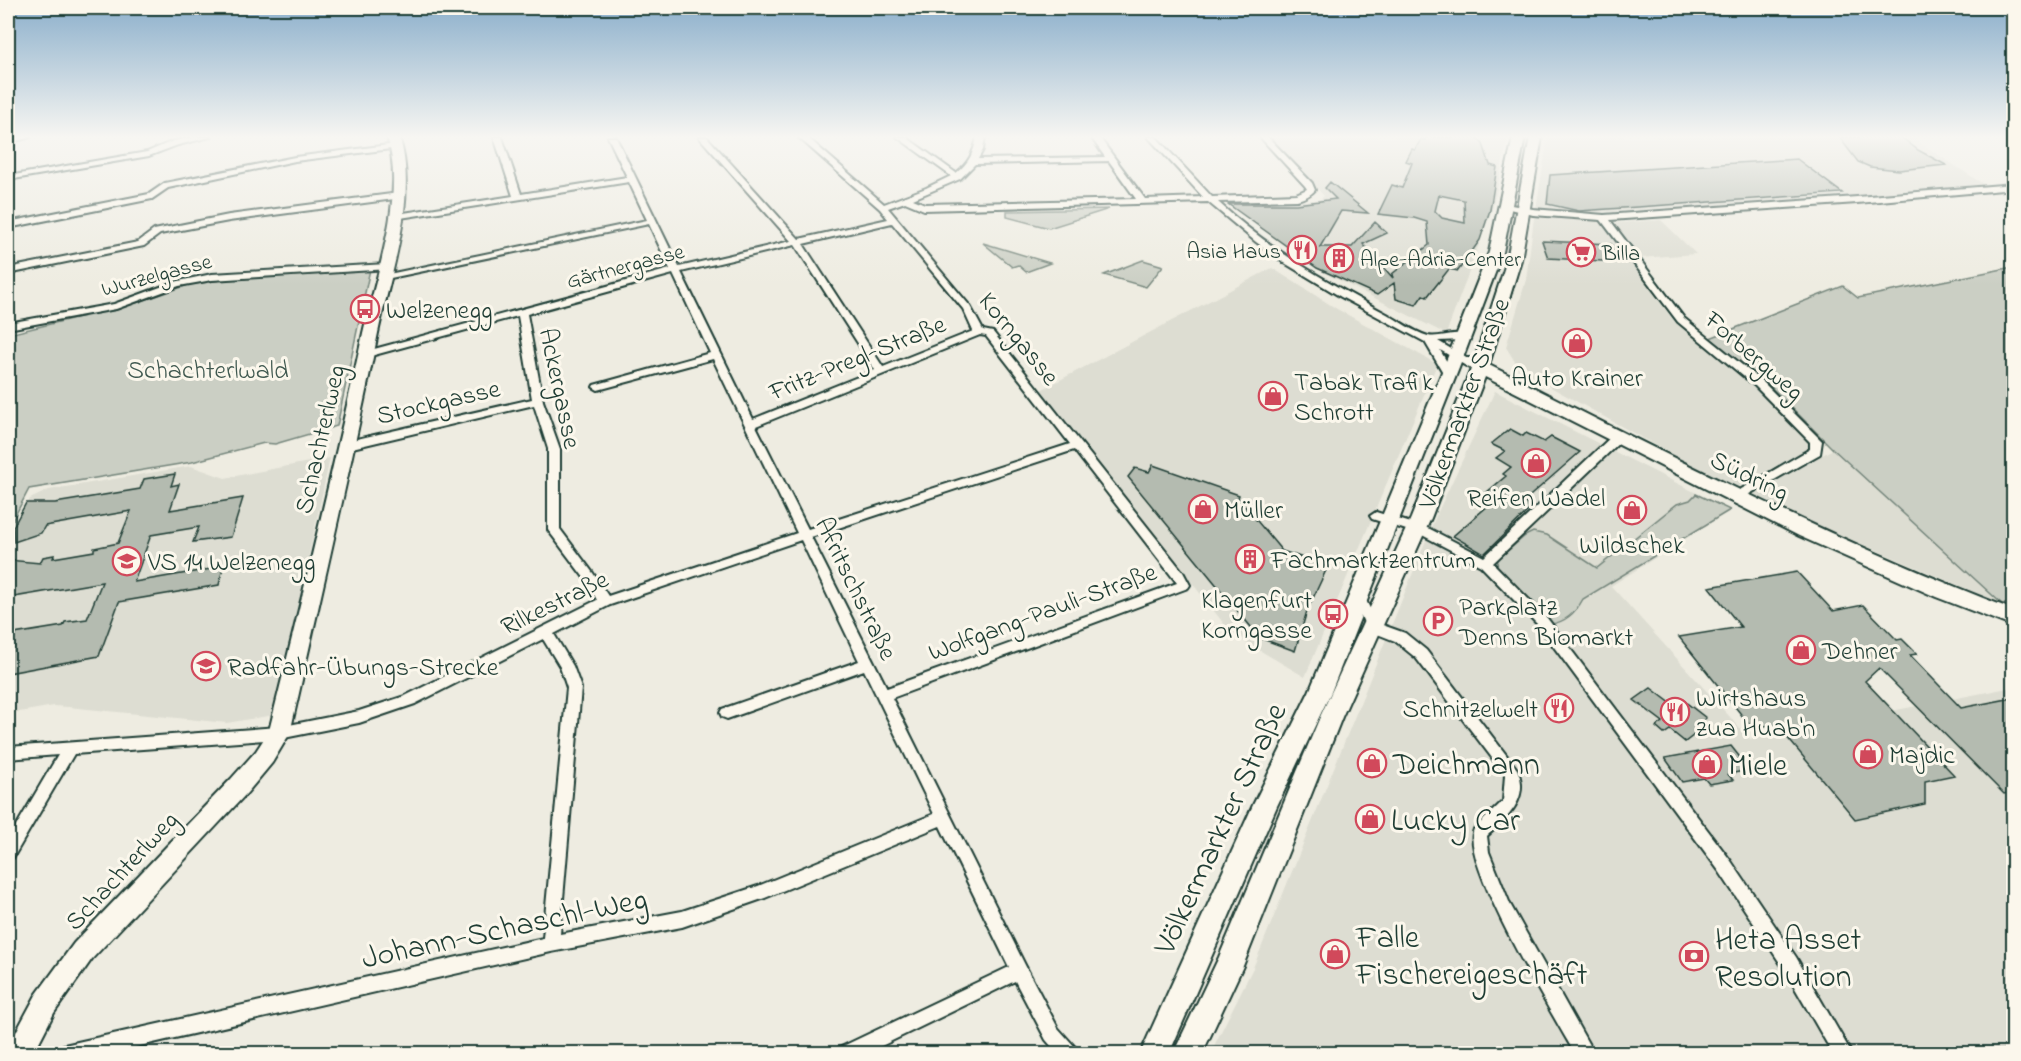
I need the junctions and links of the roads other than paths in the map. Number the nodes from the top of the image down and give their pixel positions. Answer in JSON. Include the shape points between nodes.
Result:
{"nodes":[{"id":1,"x":164,"y":187,"type":"edge"},
{"id":2,"x":398,"y":187,"type":"edge"},
{"id":3,"x":514,"y":187,"type":"edge"},
{"id":4,"x":587,"y":187,"type":"edge"},
{"id":5,"x":636,"y":187,"type":"edge"},
{"id":6,"x":746,"y":187,"type":"edge"},
{"id":7,"x":859,"y":187,"type":"edge"},
{"id":8,"x":935,"y":187,"type":"edge"},
{"id":9,"x":1132,"y":187,"type":"edge"},
{"id":10,"x":1197,"y":187,"type":"edge"},
{"id":11,"x":1310,"y":187,"type":"edge"},
{"id":12,"x":1510,"y":187,"type":"edge"},
{"id":13,"x":1528,"y":187,"type":"edge"},
{"id":14,"x":2007,"y":187,"type":"edge"},
{"id":15,"x":399,"y":196,"type":"junction"},
{"id":16,"x":518,"y":198,"type":"junction"},
{"id":17,"x":905,"y":199,"type":"junction"},
{"id":18,"x":1208,"y":199,"type":"junction"},
{"id":19,"x":1142,"y":201,"type":"junction"},
{"id":20,"x":883,"y":207,"type":"junction"},
{"id":21,"x":1506,"y":207,"type":"junction"},
{"id":22,"x":1524,"y":211,"type":"junction"},
{"id":23,"x":397,"y":217,"type":"junction"},
{"id":24,"x":1604,"y":218,"type":"junction"},
{"id":25,"x":894,"y":220,"type":"junction"},
{"id":26,"x":652,"y":221,"type":"junction"},
{"id":27,"x":8,"y":225,"type":"edge"},
{"id":28,"x":795,"y":242,"type":"junction"},
{"id":29,"x":677,"y":270,"type":"junction"},
{"id":30,"x":8,"y":271,"type":"edge"},
{"id":31,"x":386,"y":272,"type":"junction"},
{"id":32,"x":522,"y":312,"type":"junction"},
{"id":33,"x":8,"y":326,"type":"edge"},
{"id":34,"x":980,"y":332,"type":"junction"},
{"id":35,"x":1463,"y":337,"type":"junction"},
{"id":36,"x":1427,"y":340,"type":"junction"},
{"id":37,"x":1485,"y":349,"type":"junction"},
{"id":38,"x":367,"y":354,"type":"junction"},
{"id":39,"x":716,"y":355,"type":"junction"},
{"id":40,"x":1469,"y":363,"type":"junction"},
{"id":41,"x":881,"y":371,"type":"junction"},
{"id":42,"x":1449,"y":374,"type":"junction"},
{"id":43,"x":1513,"y":384,"type":"junction"},
{"id":44,"x":598,"y":387,"type":"dead end"},
{"id":45,"x":1471,"y":393,"type":"junction"},
{"id":46,"x":538,"y":401,"type":"junction"},
{"id":47,"x":751,"y":424,"type":"junction"},
{"id":48,"x":1617,"y":438,"type":"junction"},
{"id":49,"x":348,"y":445,"type":"junction"},
{"id":50,"x":1078,"y":445,"type":"junction"},
{"id":51,"x":1735,"y":498,"type":"junction"},
{"id":52,"x":1406,"y":525,"type":"junction"},
{"id":53,"x":805,"y":534,"type":"junction"},
{"id":54,"x":1485,"y":563,"type":"junction"},
{"id":55,"x":1184,"y":585,"type":"joint"},
{"id":56,"x":1359,"y":597,"type":"junction"},
{"id":57,"x":605,"y":602,"type":"junction"},
{"id":58,"x":2013,"y":619,"type":"edge"},
{"id":59,"x":1372,"y":626,"type":"junction"},
{"id":60,"x":546,"y":632,"type":"junction"},
{"id":61,"x":868,"y":663,"type":"junction"},
{"id":62,"x":883,"y":695,"type":"junction"},
{"id":63,"x":727,"y":713,"type":"dead end"},
{"id":64,"x":279,"y":733,"type":"junction"},
{"id":65,"x":70,"y":748,"type":"junction"},
{"id":66,"x":8,"y":753,"type":"edge"},
{"id":67,"x":945,"y":817,"type":"junction"},
{"id":68,"x":8,"y":853,"type":"edge"},
{"id":69,"x":551,"y":944,"type":"junction"},
{"id":70,"x":1019,"y":971,"type":"junction"},
{"id":71,"x":18,"y":1053,"type":"edge"},
{"id":72,"x":64,"y":1053,"type":"edge"},
{"id":73,"x":845,"y":1053,"type":"edge"},
{"id":74,"x":1070,"y":1053,"type":"edge"},
{"id":75,"x":1154,"y":1053,"type":"edge"},
{"id":76,"x":1187,"y":1053,"type":"edge"},
{"id":77,"x":1586,"y":1053,"type":"edge"},
{"id":78,"x":1843,"y":1053,"type":"edge"}],
"edges":[{"from":1,"to":27,"type":"street","via":[[152,196]]},
{"from":2,"to":15,"type":"street","name":"Schachterlweg"},
{"from":3,"to":16,"type":"street"},
{"from":4,"to":16,"type":"street"},
{"from":5,"to":26,"type":"street","name":"Afritschstraße"},
{"from":6,"to":28,"type":"street"},
{"from":7,"to":20,"type":"street","name":"Korngasse"},
{"from":8,"to":17,"type":"street"},
{"from":9,"to":19,"type":"street"},
{"from":10,"to":18,"type":"street"},
{"from":11,"to":18,"type":"street","via":[[1311,190],[1297,197]]},
{"from":12,"to":21,"type":"main road","name":"Völkermarkter Straße"},
{"from":13,"to":22,"type":"main road","name":"Völkermarkter Straße"},
{"from":14,"to":24,"type":"street"},
{"from":15,"to":23,"type":"street","name":"Schachterlweg"},
{"from":15,"to":30,"type":"street","via":[[229,218],[157,232],[141,244]]},
{"from":16,"to":23,"type":"street"},
{"from":17,"to":19,"type":"street","via":[[924,207]]},
{"from":17,"to":20,"type":"street"},
{"from":18,"to":19,"type":"street"},
{"from":18,"to":36,"type":"street","via":[[1292,265]]},
{"from":20,"to":25,"type":"street","name":"Korngasse"},
{"from":21,"to":22,"type":"street"},
{"from":21,"to":35,"type":"main road","name":"Völkermarkter Straße","via":[[1496,252]]},
{"from":22,"to":24,"type":"street"},
{"from":22,"to":37,"type":"main road","name":"Völkermarkter Straße","via":[[1514,260]]},
{"from":23,"to":31,"type":"street","name":"Schachterlweg"},
{"from":24,"to":51,"type":"street","name":"Forbergweg","via":[[1681,320],[1759,384],[1816,441],[1816,451]]},
{"from":25,"to":28,"type":"street","name":"Gärtnergasse"},
{"from":25,"to":34,"type":"street","name":"Korngasse","via":[[967,308]]},
{"from":26,"to":29,"type":"street","name":"Afritschstraße"},
{"from":26,"to":31,"type":"street","name":"Wurzelgasse"},
{"from":28,"to":29,"type":"street","name":"Gärtnergasse"},
{"from":28,"to":41,"type":"street"},
{"from":29,"to":32,"type":"street","name":"Gärtnergasse"},
{"from":29,"to":39,"type":"street","name":"Afritschstraße"},
{"from":31,"to":33,"type":"street","name":"Wurzelgasse","via":[[212,277],[177,284],[116,306]]},
{"from":31,"to":38,"type":"street","name":"Schachterlweg"},
{"from":32,"to":38,"type":"street","name":"Gärtnergasse"},
{"from":32,"to":46,"type":"street","name":"Ackergasse"},
{"from":34,"to":41,"type":"street","name":"Fritz-Pregl-Straße"},
{"from":34,"to":50,"type":"street","name":"Korngasse","via":[[990,334]]},
{"from":35,"to":36,"type":"street"},
{"from":35,"to":42,"type":"main road","name":"Völkermarkter Straße"},
{"from":36,"to":40,"type":"street"},
{"from":36,"to":42,"type":"street"},
{"from":37,"to":40,"type":"main road"},
{"from":37,"to":43,"type":"main road"},
{"from":37,"to":45,"type":"main road","name":"Völkermarkter Straße"},
{"from":38,"to":49,"type":"street","name":"Schachterlweg"},
{"from":39,"to":44,"type":"street"},
{"from":39,"to":47,"type":"street","name":"Afritschstraße"},
{"from":40,"to":42,"type":"main road"},
{"from":40,"to":43,"type":"main road","name":"Südring"},
{"from":41,"to":47,"type":"street","name":"Fritz-Pregl-Straße"},
{"from":42,"to":52,"type":"main road","name":"Völkermarkter Straße"},
{"from":43,"to":45,"type":"main road"},
{"from":43,"to":48,"type":"main road","name":"Südring"},
{"from":45,"to":52,"type":"main road","name":"Völkermarkter Straße"},
{"from":46,"to":49,"type":"street","name":"Stockgasse"},
{"from":46,"to":57,"type":"street","name":"Ackergasse","via":[[554,449],[554,530]]},
{"from":47,"to":53,"type":"street","name":"Afritschstraße"},
{"from":48,"to":51,"type":"main road","name":"Südring"},
{"from":48,"to":54,"type":"street"},
{"from":49,"to":64,"type":"street","name":"Schachterlweg"},
{"from":50,"to":53,"type":"street","name":"Rilkestraße"},
{"from":50,"to":55,"type":"street","name":"Korngasse"},
{"from":51,"to":58,"type":"main road","name":"Südring","via":[[1817,538]]},
{"from":52,"to":54,"type":"street"},
{"from":52,"to":56,"type":"main road","name":"Völkermarkter Straße"},
{"from":52,"to":59,"type":"main road","name":"Völkermarkter Straße"},
{"from":53,"to":57,"type":"street","name":"Rilkestraße"},
{"from":53,"to":61,"type":"street","name":"Afritschstraße"},
{"from":54,"to":78,"type":"street","via":[[1542,621],[1698,830],[1790,963]]},
{"from":55,"to":62,"type":"street","name":"Wolfgang-Pauli-Straße"},
{"from":56,"to":59,"type":"street"},
{"from":56,"to":75,"type":"main road","name":"Völkermarkter Straße","via":[[1320,692]]},
{"from":57,"to":60,"type":"street","name":"Rilkestraße"},
{"from":59,"to":76,"type":"main road","name":"Völkermarkter Straße","via":[[1229,966]]},
{"from":59,"to":77,"type":"street","via":[[1400,637],[1421,654],[1512,773],[1514,793],[1509,809],[1479,834],[1478,844],[1492,884]]},
{"from":60,"to":64,"type":"street","name":"Rilkestraße","via":[[386,709]]},
{"from":60,"to":69,"type":"street","via":[[574,688]]},
{"from":61,"to":62,"type":"street","name":"Afritschstraße"},
{"from":61,"to":63,"type":"street"},
{"from":62,"to":67,"type":"street","name":"Afritschstraße"},
{"from":64,"to":65,"type":"street","name":"Rilkestraße"},
{"from":64,"to":71,"type":"street","name":"Schachterlweg","via":[[239,786],[83,951],[45,1004]]},
{"from":65,"to":66,"type":"street","name":"Rilkestraße"},
{"from":65,"to":68,"type":"street"},
{"from":67,"to":69,"type":"street","name":"Johann-Schaschl-Weg","via":[[759,893],[682,919]]},
{"from":67,"to":70,"type":"street","name":"Afritschstraße"},
{"from":69,"to":72,"type":"street","name":"Johann-Schaschl-Weg"},
{"from":70,"to":73,"type":"street"},
{"from":70,"to":74,"type":"street","name":"Afritschstraße","via":[[1052,1034]]}]}
